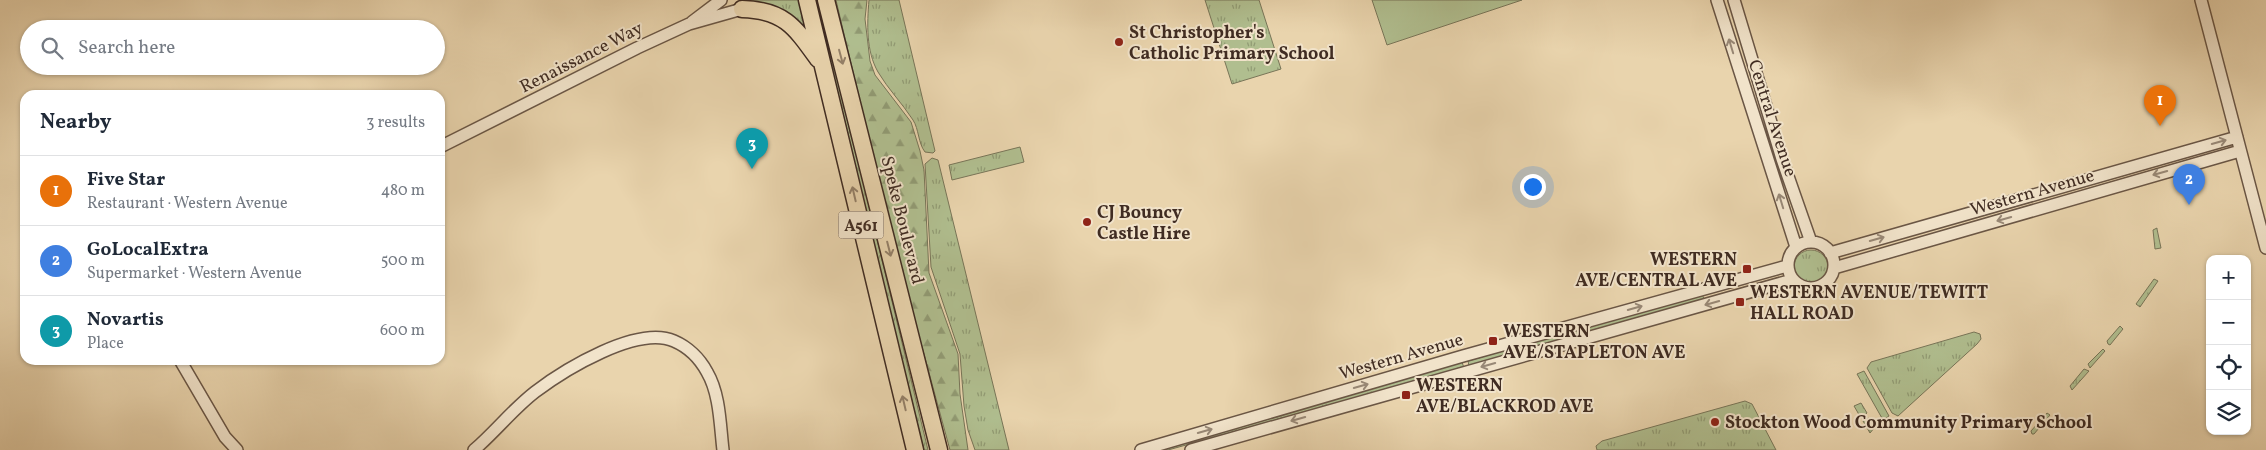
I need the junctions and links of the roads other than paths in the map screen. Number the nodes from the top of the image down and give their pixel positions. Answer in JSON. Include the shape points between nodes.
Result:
{"nodes":[{"id":1,"x":721,"y":0,"type":"edge"},
{"id":2,"x":807,"y":0,"type":"edge"},
{"id":3,"x":1718,"y":0,"type":"edge"},
{"id":4,"x":1734,"y":0,"type":"edge"},
{"id":5,"x":2201,"y":0,"type":"edge"},
{"id":6,"x":828,"y":3,"type":"edge"},
{"id":7,"x":742,"y":10,"type":"joint"},
{"id":8,"x":689,"y":24,"type":"junction"},
{"id":9,"x":824,"y":67,"type":"junction"},
{"id":10,"x":2237,"y":137,"type":"junction"},
{"id":11,"x":445,"y":144,"type":"edge"},
{"id":12,"x":2240,"y":151,"type":"junction"},
{"id":13,"x":1811,"y":242,"type":"junction"},
{"id":14,"x":1796,"y":247,"type":"junction"},
{"id":15,"x":2266,"y":248,"type":"edge"},
{"id":16,"x":1830,"y":252,"type":"junction"},
{"id":17,"x":1787,"y":266,"type":"junction"},
{"id":18,"x":1834,"y":268,"type":"junction"},
{"id":19,"x":1792,"y":280,"type":"junction"},
{"id":20,"x":183,"y":365,"type":"edge"},
{"id":21,"x":926,"y":396,"type":"junction"},
{"id":22,"x":236,"y":450,"type":"edge"},
{"id":23,"x":474,"y":450,"type":"edge"},
{"id":24,"x":724,"y":450,"type":"edge"},
{"id":25,"x":915,"y":450,"type":"edge"},
{"id":26,"x":931,"y":450,"type":"edge"},
{"id":27,"x":939,"y":450,"type":"edge"},
{"id":28,"x":1141,"y":450,"type":"edge"},
{"id":29,"x":1191,"y":450,"type":"edge"}],
"edges":[{"from":1,"to":8,"type":"street"},
{"from":2,"to":9,"type":"highway","number":"A561"},
{"from":14,"to":3,"type":"street","name":"Central Avenue","one_way":true},
{"from":4,"to":13,"type":"street","name":"Central Avenue"},
{"from":5,"to":10,"type":"street"},
{"from":6,"to":21,"type":"highway","name":"Speke Boulevard","number":"A561","one_way":true},
{"from":7,"to":8,"type":"street","name":"Renaissance Way"},
{"from":7,"to":9,"type":"highway","via":[[759,10],[780,16],[801,35]]},
{"from":8,"to":11,"type":"street","name":"Renaissance Way"},
{"from":25,"to":9,"type":"highway","number":"A561","one_way":true},
{"from":10,"to":12,"type":"street"},
{"from":16,"to":10,"type":"street","name":"Western Avenue","one_way":true},
{"from":12,"to":15,"type":"street"},
{"from":12,"to":18,"type":"street","name":"Western Avenue","one_way":true},
{"from":13,"to":14,"type":"street"},
{"from":13,"to":16,"type":"street"},
{"from":14,"to":17,"type":"street"},
{"from":16,"to":18,"type":"street"},
{"from":17,"to":19,"type":"street"},
{"from":28,"to":17,"type":"street","name":"Western Avenue","one_way":true},
{"from":18,"to":19,"type":"street","via":[[1828,281],[1816,288],[1803,288]]},
{"from":19,"to":29,"type":"street","name":"Western Avenue","one_way":true},
{"from":20,"to":22,"type":"street"},
{"from":21,"to":26,"type":"street","number":"A561","via":[[921,409]]},
{"from":21,"to":27,"type":"highway","name":"Speke Boulevard","number":"A561"},
{"from":23,"to":24,"type":"street","via":[[534,393],[577,364],[607,350],[653,338],[673,340],[689,350],[707,372],[715,396]]}]}
